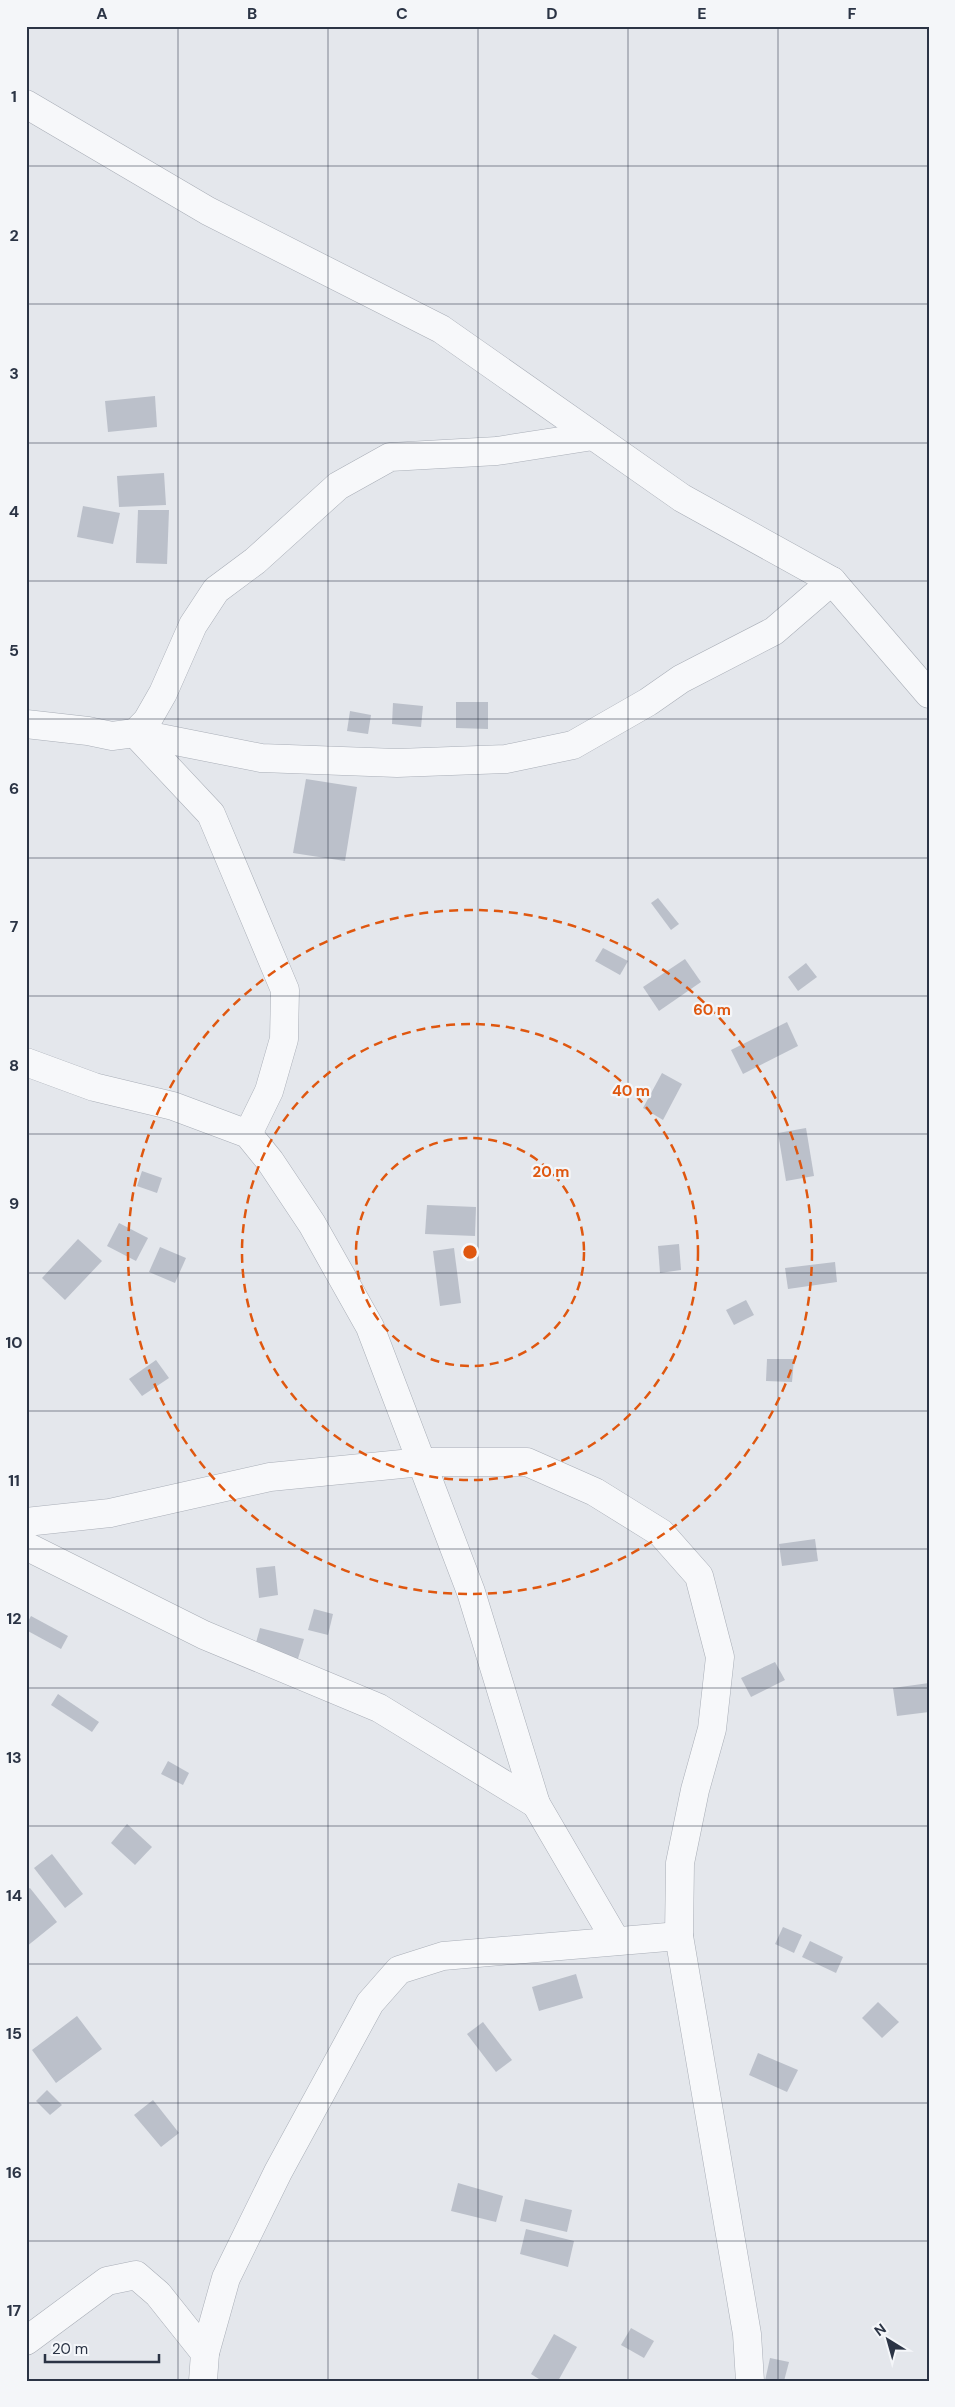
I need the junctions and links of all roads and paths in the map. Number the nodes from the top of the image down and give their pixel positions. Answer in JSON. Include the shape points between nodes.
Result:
{"nodes":[{"id":1,"x":26,"y":104,"type":"edge"},
{"id":2,"x":593,"y":436,"type":"junction"},
{"id":3,"x":832,"y":581,"type":"junction"},
{"id":4,"x":929,"y":694,"type":"edge"},
{"id":5,"x":26,"y":724,"type":"edge"},
{"id":6,"x":135,"y":733,"type":"junction"},
{"id":7,"x":26,"y":1062,"type":"edge"},
{"id":8,"x":248,"y":1134,"type":"junction"},
{"id":9,"x":422,"y":1462,"type":"junction"},
{"id":10,"x":26,"y":1522,"type":"edge"},
{"id":11,"x":26,"y":1546,"type":"edge"},
{"id":12,"x":536,"y":1804,"type":"junction"},
{"id":13,"x":679,"y":1936,"type":"junction"},
{"id":14,"x":616,"y":1940,"type":"junction"},
{"id":15,"x":26,"y":2341,"type":"edge"},
{"id":16,"x":205,"y":2353,"type":"junction"},
{"id":17,"x":203,"y":2381,"type":"edge"},
{"id":18,"x":750,"y":2381,"type":"edge"}],
"edges":[{"from":1,"to":2,"type":"street","via":[[208,211],[440,328]]},
{"from":2,"to":3,"type":"street","via":[[682,498]]},
{"from":2,"to":6,"type":"street","via":[[497,451],[390,457],[338,486],[255,561],[216,590],[193,626],[163,693],[147,721]]},
{"from":3,"to":4,"type":"street"},
{"from":3,"to":6,"type":"street","via":[[774,631],[681,679],[573,745],[506,758],[378,762],[261,758]]},
{"from":5,"to":6,"type":"street","via":[[112,736]]},
{"from":6,"to":8,"type":"street","via":[[211,814],[285,990],[284,1039],[269,1091]]},
{"from":7,"to":8,"type":"street","via":[[94,1088],[173,1106]]},
{"from":8,"to":9,"type":"street","via":[[312,1224],[370,1327]]},
{"from":9,"to":10,"type":"street","via":[[270,1477],[110,1514]]},
{"from":9,"to":12,"type":"street","via":[[471,1592]]},
{"from":9,"to":13,"type":"street","via":[[527,1462],[595,1492],[661,1533],[699,1576],[720,1657],[712,1729],[680,1862]]},
{"from":11,"to":12,"type":"street","via":[[204,1635],[379,1708]]},
{"from":12,"to":14,"type":"street"},
{"from":13,"to":14,"type":"street"},
{"from":13,"to":18,"type":"street","via":[[747,2334]]},
{"from":14,"to":16,"type":"street","via":[[443,1956],[399,1970],[370,2003],[278,2172],[226,2278]]},
{"from":15,"to":16,"type":"street","via":[[107,2282],[136,2275],[158,2294]]},
{"from":16,"to":17,"type":"street"}]}
